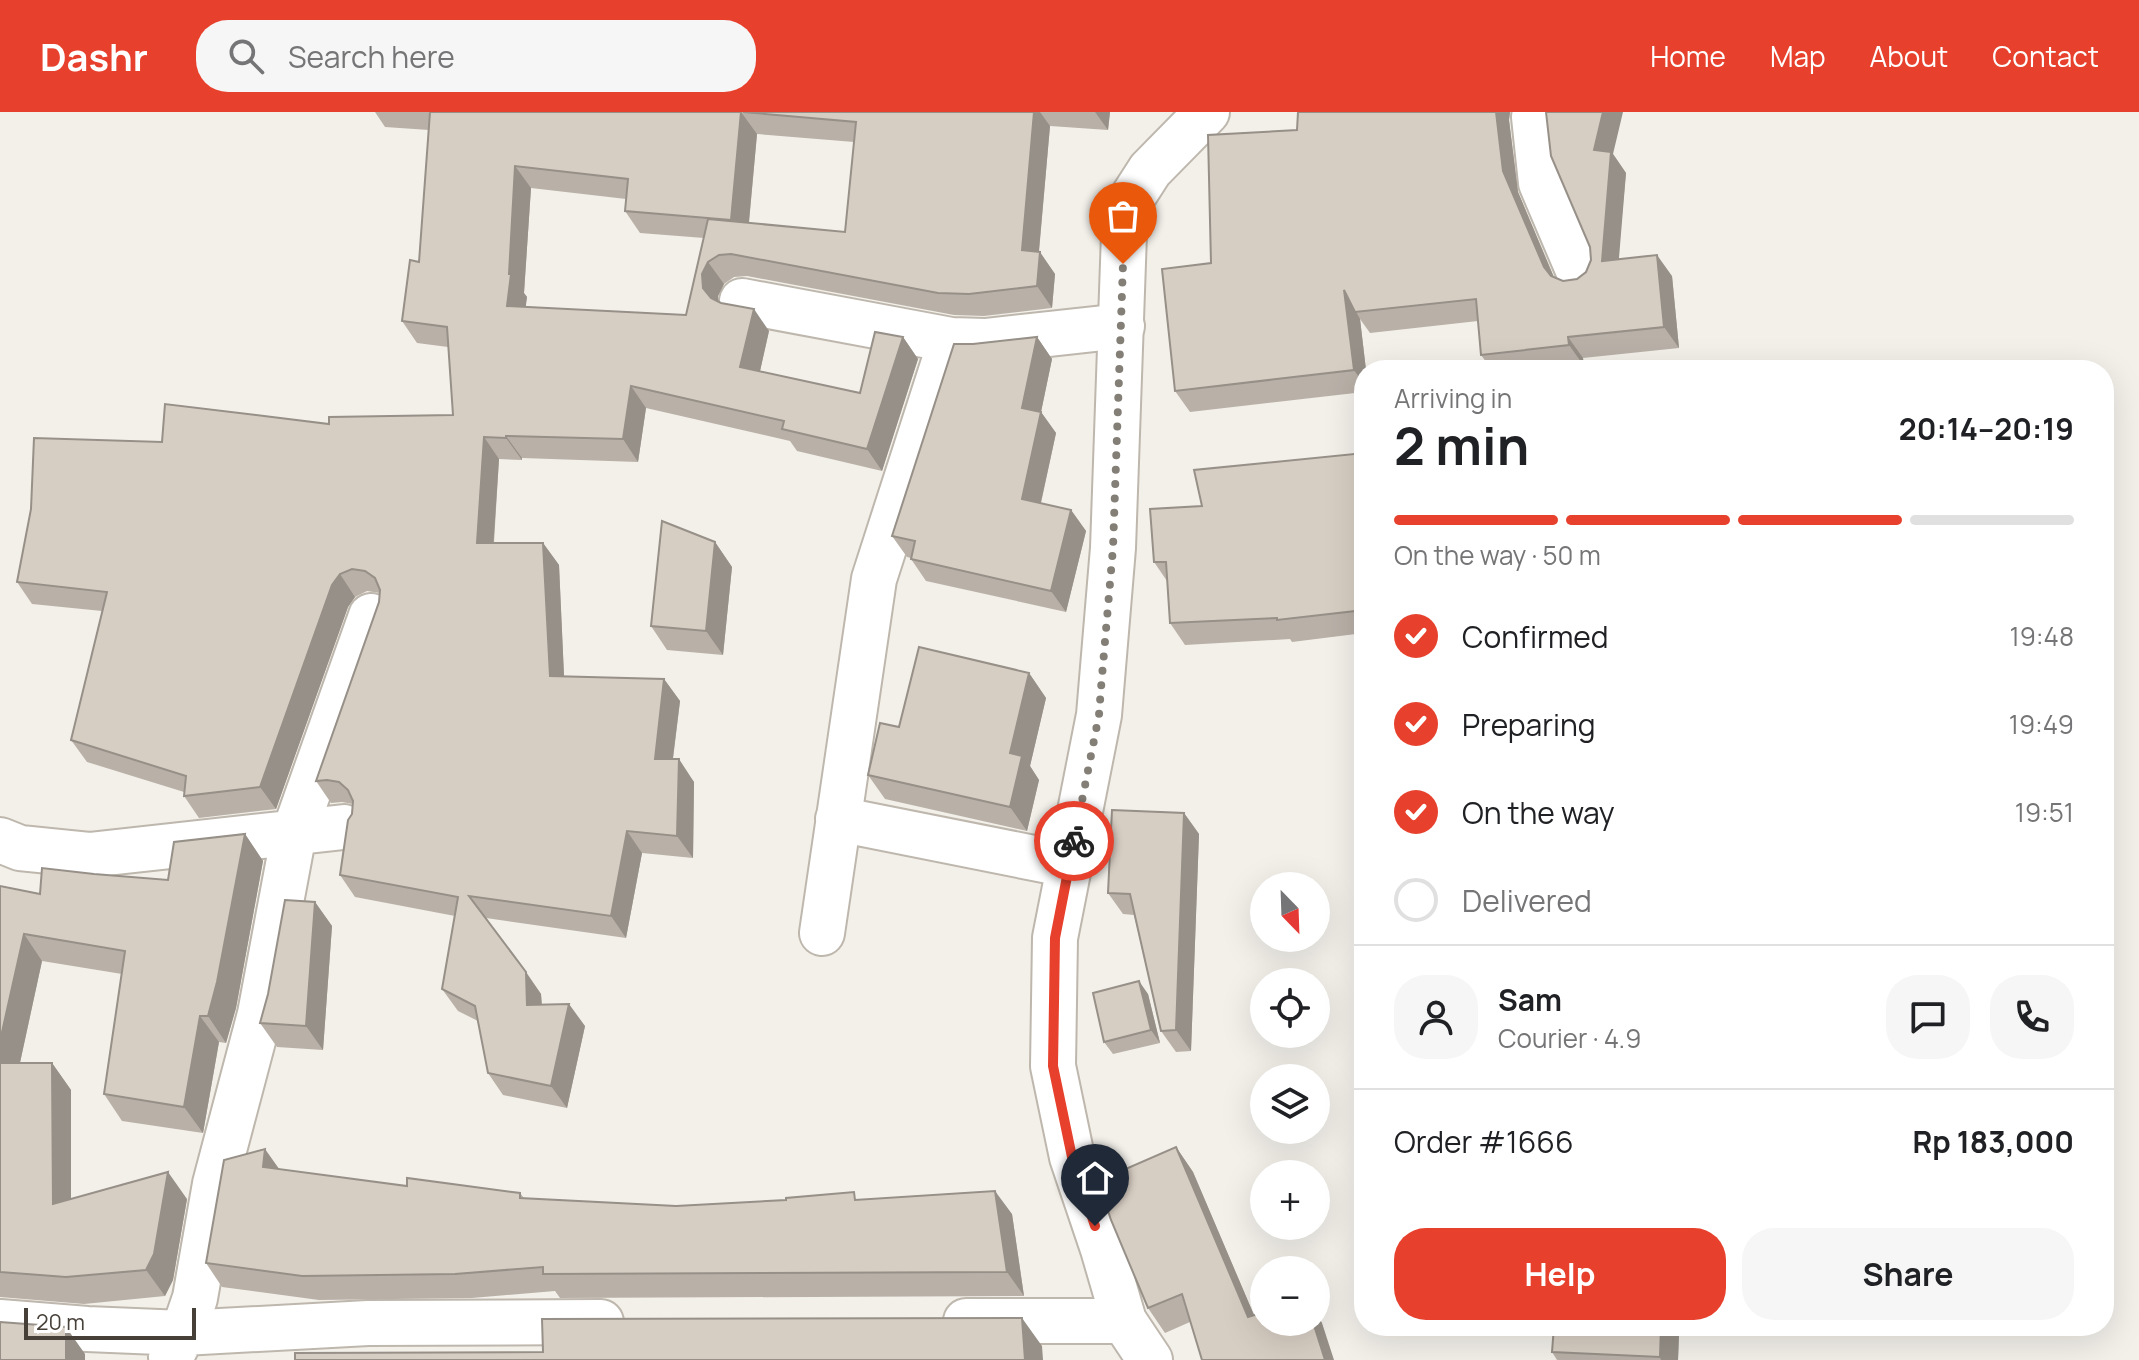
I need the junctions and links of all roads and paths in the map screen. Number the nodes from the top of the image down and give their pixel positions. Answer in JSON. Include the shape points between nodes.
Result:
{"nodes":[{"id":1,"x":1207,"y":112,"type":"edge"},
{"id":2,"x":1536,"y":112,"type":"edge"},
{"id":3,"x":1581,"y":277,"type":"edge"},
{"id":4,"x":742,"y":301,"type":"dead end"},
{"id":5,"x":1122,"y":326,"type":"junction"},
{"id":6,"x":951,"y":340,"type":"junction"},
{"id":7,"x":371,"y":616,"type":"edge"},
{"id":8,"x":838,"y":819,"type":"junction"},
{"id":9,"x":344,"y":827,"type":"edge"},
{"id":10,"x":294,"y":833,"type":"junction"},
{"id":11,"x":0,"y":840,"type":"edge"},
{"id":12,"x":1069,"y":865,"type":"junction"},
{"id":13,"x":822,"y":933,"type":"dead end"},
{"id":14,"x":935,"y":1321,"type":"edge"},
{"id":15,"x":1124,"y":1321,"type":"junction"},
{"id":16,"x":0,"y":1322,"type":"edge"},
{"id":17,"x":636,"y":1322,"type":"edge"},
{"id":18,"x":176,"y":1346,"type":"edge"},
{"id":19,"x":1150,"y":1360,"type":"edge"}],
"edges":[{"from":1,"to":5,"type":"street","via":[[1150,170],[1132,198],[1124,234]]},
{"from":2,"to":3,"type":"street","via":[[1541,183]]},
{"from":4,"to":6,"type":"street"},
{"from":5,"to":6,"type":"street"},
{"from":5,"to":12,"type":"street","via":[[1113,548],[1099,715]]},
{"from":6,"to":8,"type":"street","via":[[874,579]]},
{"from":7,"to":10,"type":"street"},
{"from":8,"to":12,"type":"street"},
{"from":8,"to":13,"type":"street"},
{"from":9,"to":10,"type":"street"},
{"from":10,"to":11,"type":"street","via":[[89,855],[20,848]]},
{"from":10,"to":18,"type":"street","via":[[260,1014],[215,1184],[195,1298]]},
{"from":12,"to":15,"type":"street","via":[[1055,938],[1053,1066],[1072,1157]]},
{"from":14,"to":15,"type":"street"},
{"from":15,"to":19,"type":"street"},
{"from":16,"to":18,"type":"street","via":[[87,1329]]},
{"from":17,"to":18,"type":"street","via":[[368,1323]]}]}
